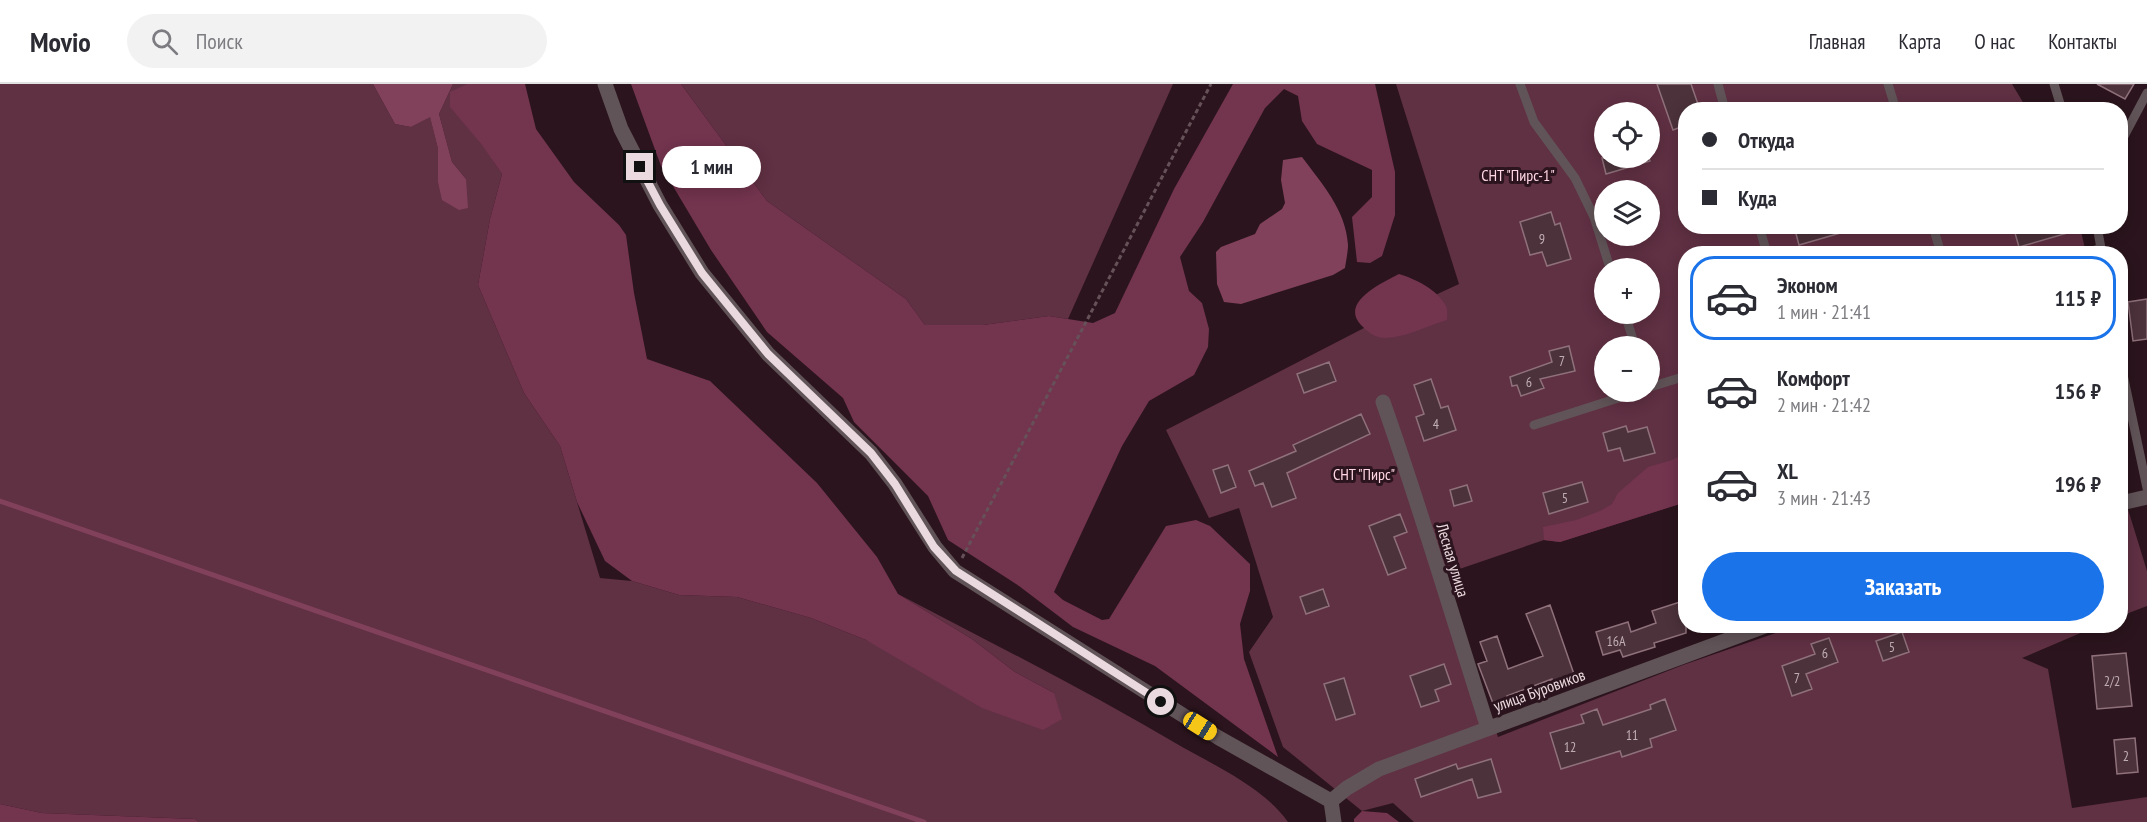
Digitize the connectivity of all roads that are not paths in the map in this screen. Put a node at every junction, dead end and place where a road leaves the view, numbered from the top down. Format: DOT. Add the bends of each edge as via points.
graph roads {
  1 [pos="605,84"];
  2 [pos="1520,84"];
  3 [pos="1718,84"];
  4 [pos="1888,84"];
  5 [pos="2054,84"];
  6 [pos="2147,93"];
  7 [pos="1723,102"];
  8 [pos="1894,102"];
  9 [pos="2060,102"];
  10 [pos="2128,129"];
  11 [pos="1607,258"];
  12 [pos="1678,378"];
  13 [pos="1660,384"];
  14 [pos="2128,398"];
  15 [pos="1383,402"];
  16 [pos="1606,402"];
  17 [pos="1534,425"];
  18 [pos="2147,488"];
  19 [pos="2147,497"];
  20 [pos="2128,501"];
  21 [pos="1746,633"];
  22 [pos="1488,728"];
  23 [pos="1331,801"];
  24 [pos="1334,822"];
  1 -- 23 [label="street" via="621,129 660,205 702,273 768,354 871,453 934,547 956,571 1219,738"];
  2 -- 11 [label="lane" via="1534,122 1580,188"];
  3 -- 7 [label="lane"];
  4 -- 8 [label="lane"];
  5 -- 9 [label="lane"];
  6 -- 10 [label="lane"];
  12 -- 13 [label="lane"];
  14 -- 18 [label="lane"];
  15 -- 22 [label="street, Лесная улица" via="1411,479"];
  16 -- 17 [label="lane"];
  19 -- 20 [label="street"];
  21 -- 22 [label="street, улица Буровиков"];
  22 -- 23 [label="street, улица Буровиков" via="1379,770"];
  23 -- 24 [label="street"];
}
